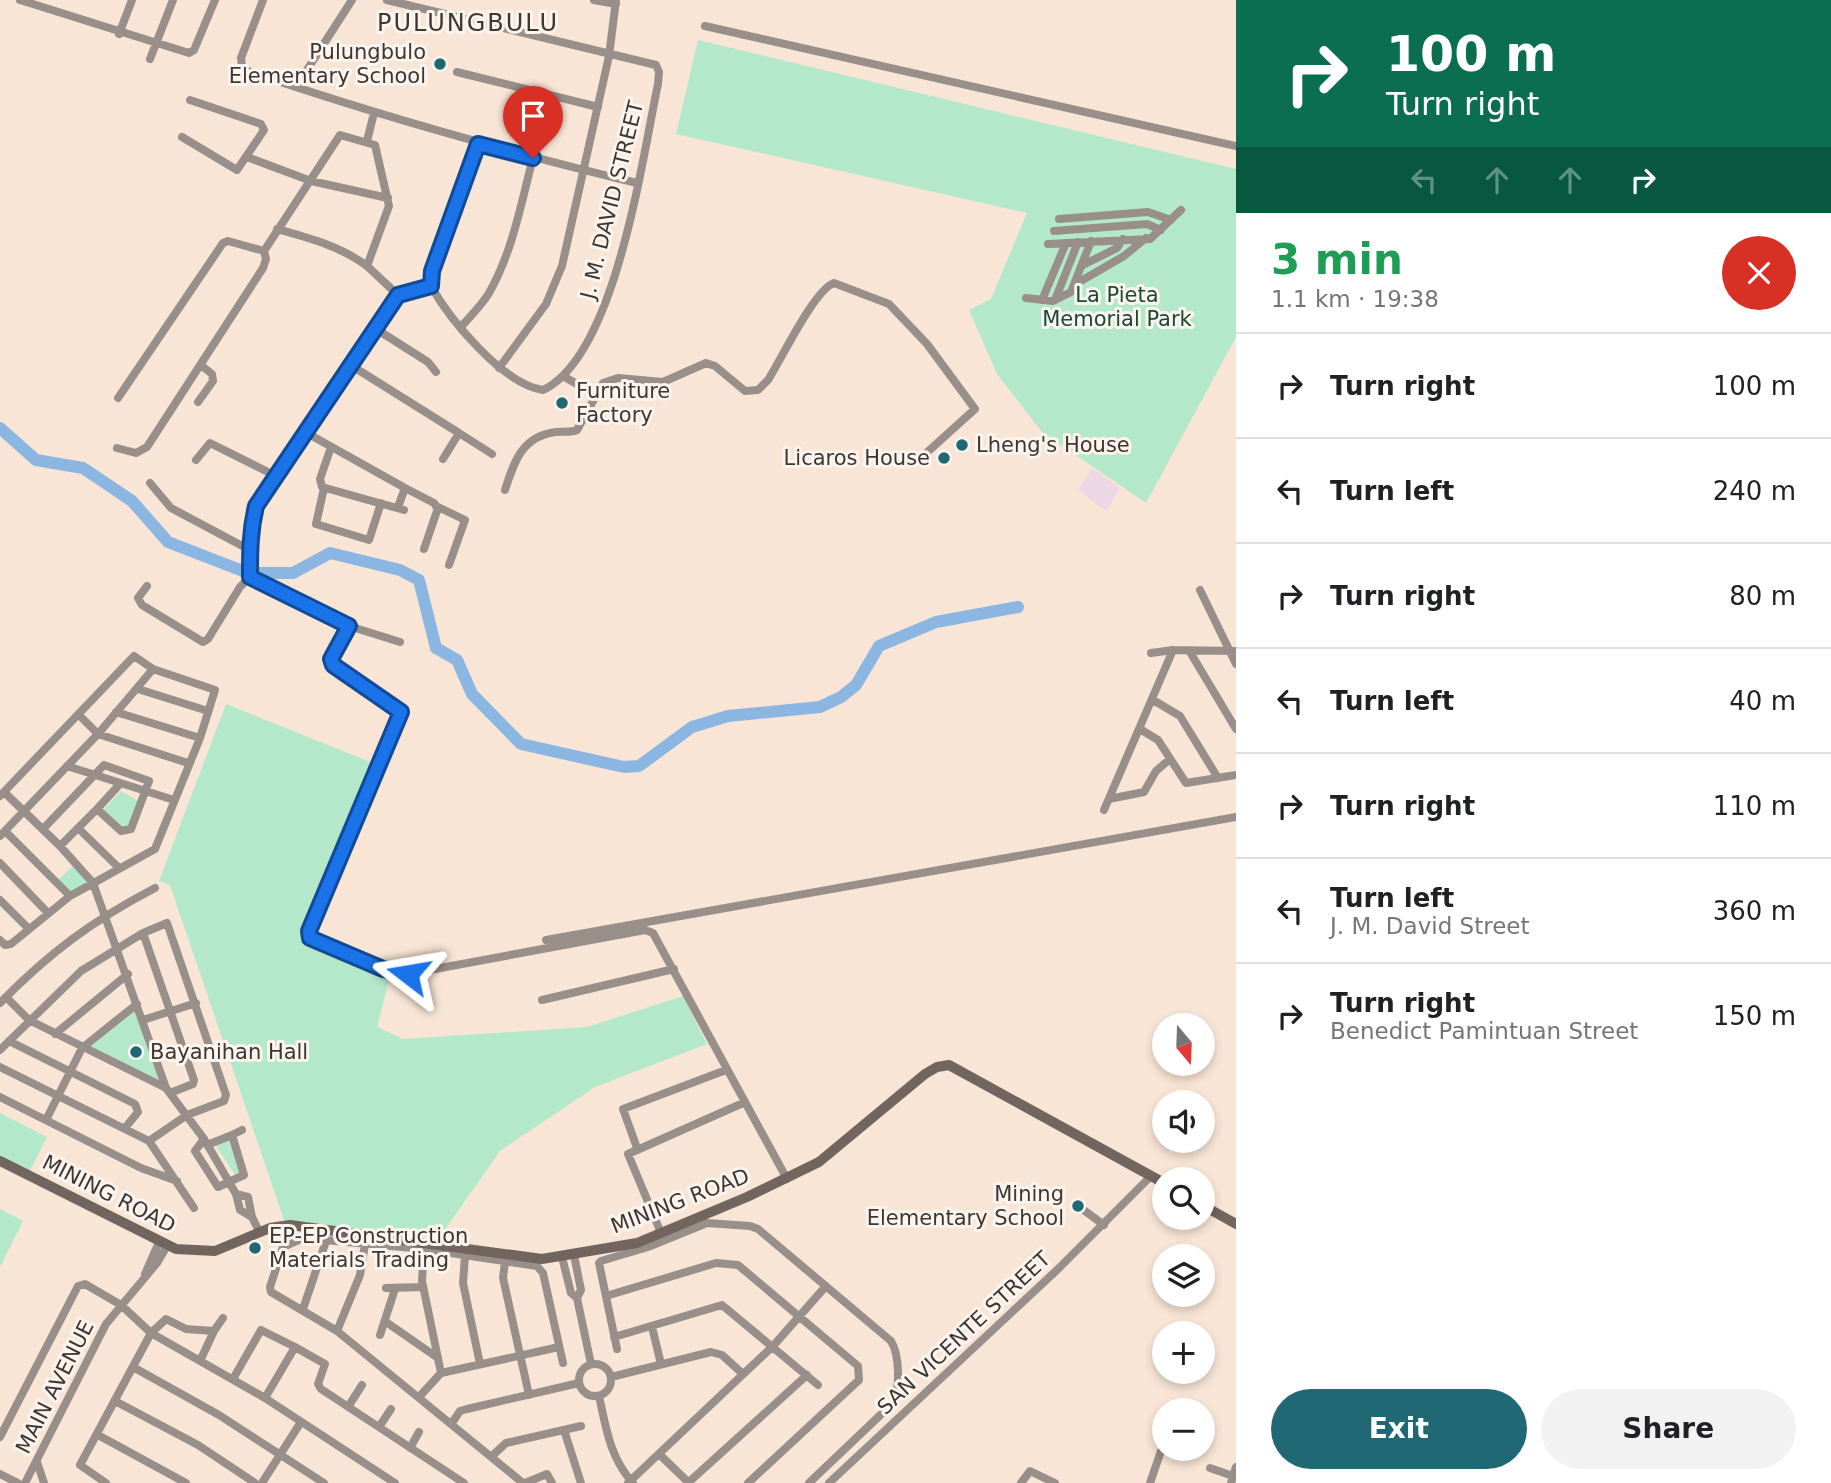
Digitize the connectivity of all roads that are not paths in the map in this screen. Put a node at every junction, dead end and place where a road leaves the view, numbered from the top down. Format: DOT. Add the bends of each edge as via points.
graph roads {
  1 [pos="132,0"];
  2 [pos="173,0"];
  3 [pos="215,0"];
  4 [pos="263,0"];
  5 [pos="352,0"];
  6 [pos="387,0"];
  7 [pos="594,0"];
  8 [pos="23,1"];
  9 [pos="616,2"];
  10 [pos="705,26"];
  11 [pos="119,34"];
  12 [pos="156,43"];
  13 [pos="609,55"];
  14 [pos="150,59"];
  15 [pos="457,72"];
  16 [pos="296,87"];
  17 [pos="191,100"];
  18 [pos="598,107"];
  19 [pos="374,113"];
  20 [pos="182,137"];
  21 [pos="367,141"];
  22 [pos="478,144"];
  23 [pos="1236,146"];
  24 [pos="247,157"];
  25 [pos="533,158"];
  26 [pos="584,170"];
  27 [pos="311,181"];
  28 [pos="637,183"];
  29 [pos="388,198"];
  30 [pos="1181,210"];
  31 [pos="1059,219"];
  32 [pos="1171,220"];
  33 [pos="277,229"];
  34 [pos="1161,230"];
  35 [pos="1054,231"];
  36 [pos="1146,238"];
  37 [pos="1124,239"];
  38 [pos="1103,240"];
  39 [pos="1091,241"];
  40 [pos="1079,242"];
  41 [pos="1066,243"];
  42 [pos="1048,244"];
  43 [pos="264,251"];
  44 [pos="1087,251"];
  45 [pos="367,266"];
  46 [pos="1081,266"];
  47 [pos="1074,285"];
  48 [pos="431,286"];
  49 [pos="398,295"];
  50 [pos="1026,298"];
  51 [pos="1042,300"];
  52 [pos="1055,300"];
  53 [pos="462,326"];
  54 [pos="376,329"];
  55 [pos="202,366"];
  56 [pos="352,366"];
  57 [pos="499,368"];
  58 [pos="436,372"];
  59 [pos="563,376"];
  60 [pos="594,394"];
  61 [pos="118,398"];
  62 [pos="198,402"];
  63 [pos="305,432"];
  64 [pos="459,433"];
  65 [pos="331,447"];
  66 [pos="117,448"];
  67 [pos="492,454"];
  68 [pos="923,456"];
  69 [pos="443,459"];
  70 [pos="196,460"];
  71 [pos="276,476"];
  72 [pos="150,483"];
  73 [pos="324,488"];
  74 [pos="405,488"];
  75 [pos="506,490"];
  76 [pos="381,503"];
  77 [pos="436,506"];
  78 [pos="248,549"];
  79 [pos="424,549"];
  80 [pos="449,565"];
  81 [pos="250,574"];
  82 [pos="147,586"];
  83 [pos="1200,590"];
  84 [pos="349,626"];
  85 [pos="400,642"];
  86 [pos="1173,650"];
  87 [pos="1233,651"];
  88 [pos="1189,652"];
  89 [pos="1150,653"];
  90 [pos="1236,664"];
  91 [pos="153,669"];
  92 [pos="138,689"];
  93 [pos="1153,699"];
  94 [pos="208,711"];
  95 [pos="116,712"];
  96 [pos="79,715"];
  97 [pos="1140,729"];
  98 [pos="1236,729"];
  99 [pos="98,734"];
  100 [pos="200,738"];
  101 [pos="1170,759"];
  102 [pos="188,763"];
  103 [pos="68,766"];
  104 [pos="1236,775"];
  105 [pos="95,776"];
  106 [pos="1218,778"];
  107 [pos="119,785"];
  108 [pos="145,792"];
  109 [pos="2,794"];
  110 [pos="1109,799"];
  111 [pos="174,800"];
  112 [pos="97,809"];
  113 [pos="1104,810"];
  114 [pos="24,812"];
  115 [pos="1236,817"];
  116 [pos="43,828"];
  117 [pos="78,828"];
  118 [pos="3,833"];
  119 [pos="60,846"];
  120 [pos="0,863"];
  121 [pos="119,869"];
  122 [pos="93,883"];
  123 [pos="155,888"];
  124 [pos="70,896"];
  125 [pos="0,900"];
  126 [pos="48,913"];
  127 [pos="106,914"];
  128 [pos="654,922"];
  129 [pos="29,929"];
  130 [pos="143,933"];
  131 [pos="653,933"];
  132 [pos="0,940"];
  133 [pos="546,940"];
  134 [pos="118,947"];
  135 [pos="674,969"];
  136 [pos="128,974"];
  137 [pos="3,1000"];
  138 [pos="542,1000"];
  139 [pos="137,1003"];
  140 [pos="196,1003"];
  141 [pos="171,1011"];
  142 [pos="29,1020"];
  143 [pos="143,1020"];
  144 [pos="55,1034"];
  145 [pos="9,1041"];
  146 [pos="82,1048"];
  147 [pos="0,1050"];
  148 [pos="0,1067"];
  149 [pos="726,1070"];
  150 [pos="69,1073"];
  151 [pos="168,1091"];
  152 [pos="58,1096"];
  153 [pos="0,1097"];
  154 [pos="743,1102"];
  155 [pos="187,1115"];
  156 [pos="46,1120"];
  157 [pos="125,1128"];
  158 [pos="242,1130"];
  159 [pos="232,1135"];
  160 [pos="149,1141"];
  161 [pos="206,1142"];
  162 [pos="637,1148"];
  163 [pos="0,1161"];
  164 [pos="1151,1176"];
  165 [pos="787,1180"];
  166 [pos="177,1181"];
  167 [pos="230,1183"];
  168 [pos="194,1208"];
  169 [pos="1085,1211"];
  170 [pos="1215,1212"];
  171 [pos="1236,1224"];
  172 [pos="1104,1225"];
  173 [pos="260,1233"];
  174 [pos="661,1233"];
  175 [pos="326,1241"];
  176 [pos="163,1244"];
  177 [pos="365,1244"];
  178 [pos="424,1250"];
  179 [pos="465,1256"];
  180 [pos="568,1256"];
  181 [pos="505,1262"];
  182 [pos="577,1272"];
  183 [pos="566,1275"];
  184 [pos="826,1286"];
  185 [pos="423,1287"];
  186 [pos="606,1296"];
  187 [pos="577,1298"];
  188 [pos="121,1305"];
  189 [pos="303,1309"];
  190 [pos="800,1317"];
  191 [pos="223,1318"];
  192 [pos="386,1322"];
  193 [pos="652,1327"];
  194 [pos="214,1331"];
  195 [pos="337,1331"];
  196 [pos="151,1333"];
  197 [pos="380,1335"];
  198 [pos="614,1337"];
  199 [pos="773,1346"];
  200 [pos="295,1347"];
  201 [pos="559,1347"];
  202 [pos="617,1349"];
  203 [pos="521,1355"];
  204 [pos="438,1358"];
  205 [pos="201,1361"];
  206 [pos="563,1363"];
  207 [pos="480,1364"];
  208 [pos="591,1364"];
  209 [pos="661,1364"];
  210 [pos="133,1367"];
  211 [pos="441,1373"];
  212 [pos="743,1374"];
  213 [pos="807,1375"];
  214 [pos="611,1377"];
  215 [pos="233,1379"];
  216 [pos="579,1383"];
  217 [pos="362,1385"];
  218 [pos="818,1385"];
  219 [pos="529,1395"];
  220 [pos="599,1396"];
  221 [pos="419,1397"];
  222 [pos="265,1398"];
  223 [pos="115,1401"];
  224 [pos="348,1407"];
  225 [pos="391,1409"];
  226 [pos="301,1422"];
  227 [pos="452,1423"];
  228 [pos="581,1426"];
  229 [pos="379,1427"];
  230 [pos="564,1430"];
  231 [pos="419,1432"];
  232 [pos="97,1435"];
  233 [pos="0,1437"];
  234 [pos="410,1448"];
  235 [pos="659,1454"];
  236 [pos="279,1455"];
  237 [pos="492,1455"];
  238 [pos="1158,1461"];
  239 [pos="37,1462"];
  240 [pos="1210,1468"];
  241 [pos="0,1474"];
  242 [pos="1233,1475"];
  243 [pos="630,1482"];
  244 [pos="18,1483"];
  245 [pos="25,1483"];
  246 [pos="44,1483"];
  247 [pos="106,1483"];
  248 [pos="186,1483"];
  249 [pos="256,1483"];
  250 [pos="262,1483"];
  251 [pos="324,1483"];
  252 [pos="395,1483"];
  253 [pos="464,1483"];
  254 [pos="524,1483"];
  255 [pos="552,1483"];
  256 [pos="582,1483"];
  257 [pos="689,1483"];
  258 [pos="747,1483"];
  259 [pos="809,1483"];
  260 [pos="829,1483"];
  261 [pos="1021,1483"];
  262 [pos="1053,1483"];
  263 [pos="1150,1483"];
  1 -- 11 [label="street"];
  2 -- 12 [label="street"];
  3 -- 12 [label="street" via="193,52"];
  4 -- 16 [label="street" via="242,66"];
  5 -- 16 [label="street"];
  6 -- 13 [label="street"];
  7 -- 9 [label="street"];
  8 -- 11 [label="street"];
  9 -- 13 [label="street"];
  10 -- 23 [label="street"];
  11 -- 12 [label="street"];
  12 -- 14 [label="street"];
  13 -- 18 [label="street"];
  13 -- 28 [label="street, J. M. DAVID STREET" via="658,68"];
  15 -- 18 [label="street"];
  16 -- 19 [label="street"];
  17 -- 24 [label="street" via="263,125"];
  18 -- 26 [label="street"];
  19 -- 21 [label="street"];
  19 -- 22 [label="street"];
  20 -- 24 [label="street" via="233,170 241,168"];
  21 -- 27 [label="street" via="342,134"];
  21 -- 29 [label="street" via="378,149"];
  22 -- 25 [label="street"];
  22 -- 48 [label="street" via="432,271"];
  24 -- 27 [label="street"];
  25 -- 26 [label="street"];
  25 -- 53 [label="street" via="509,248 488,295"];
  26 -- 28 [label="street"];
  26 -- 57 [label="street" via="555,285 529,330"];
  27 -- 29 [label="street"];
  27 -- 33 [label="street"];
  28 -- 59 [label="street, J. M. DAVID STREET" via="607,302"];
  29 -- 45 [label="street" via="388,214"];
  30 -- 32 [label="street"];
  31 -- 32 [label="street" via="1148,212"];
  32 -- 34 [label="street"];
  33 -- 43 [label="street"];
  33 -- 45 [label="street" via="324,242"];
  34 -- 35 [label="street" via="1147,224"];
  34 -- 36 [label="street" via="1150,240"];
  36 -- 37 [label="street"];
  36 -- 47 [label="street"];
  37 -- 38 [label="street"];
  37 -- 46 [label="street" via="1117,248"];
  38 -- 39 [label="street"];
  38 -- 44 [label="street"];
  39 -- 40 [label="street"];
  39 -- 44 [label="street"];
  40 -- 41 [label="street"];
  40 -- 52 [label="street"];
  41 -- 42 [label="street"];
  41 -- 51 [label="street"];
  43 -- 55 [label="street" via="266,264"];
  43 -- 61 [label="street" via="223,243"];
  44 -- 46 [label="street"];
  45 -- 49 [label="street"];
  46 -- 47 [label="street"];
  47 -- 52 [label="street" via="1071,292"];
  48 -- 49 [label="street"];
  48 -- 53 [label="street"];
  49 -- 54 [label="street"];
  50 -- 51 [label="street"];
  51 -- 52 [label="street"];
  53 -- 57 [label="street"];
  54 -- 56 [label="street"];
  54 -- 58 [label="street"];
  55 -- 62 [label="street" via="213,381"];
  55 -- 66 [label="street" via="147,447 136,453"];
  56 -- 63 [label="street"];
  56 -- 64 [label="street"];
  57 -- 59 [label="street" via="543,390"];
  59 -- 60 [label="street"];
  60 -- 68 [label="street" via="610,380 663,382 706,363 753,393 768,380 824,290 834,284 889,304 927,344 975,409"];
  60 -- 75 [label="street" via="578,430 554,432 525,445"];
  63 -- 65 [label="street"];
  63 -- 71 [label="street"];
  64 -- 67 [label="street"];
  64 -- 69 [label="street"];
  65 -- 73 [label="street" via="319,484"];
  65 -- 74 [label="street"];
  70 -- 71 [label="street" via="210,443"];
  71 -- 78 [label="street" via="256,506"];
  72 -- 78 [label="street" via="171,508"];
  73 -- 76 [label="street"];
  73 -- 76 [label="street" via="316,524 369,540"];
  74 -- 76 [label="street" via="401,508"];
  74 -- 77 [label="street"];
  77 -- 79 [label="street"];
  77 -- 80 [label="street" via="465,520"];
  78 -- 81 [label="street"];
  81 -- 82 [label="street" via="203,642 142,605 138,598"];
  81 -- 84 [label="street"];
  83 -- 87 [label="street"];
  84 -- 85 [label="street"];
  84 -- 131 [label="street" via="331,659 333,665 401,712 309,931 310,938 401,974 645,930"];
  86 -- 88 [label="street"];
  86 -- 89 [label="street"];
  86 -- 93 [label="street"];
  87 -- 88 [label="street"];
  87 -- 90 [label="street"];
  88 -- 98 [label="street"];
  91 -- 92 [label="street"];
  91 -- 94 [label="street" via="214,687"];
  91 -- 96 [label="street" via="134,656"];
  92 -- 94 [label="street"];
  92 -- 95 [label="street"];
  93 -- 97 [label="street"];
  93 -- 106 [label="street" via="1180,716"];
  94 -- 100 [label="street"];
  95 -- 99 [label="street"];
  95 -- 100 [label="street"];
  96 -- 99 [label="street"];
  96 -- 109 [label="street"];
  97 -- 101 [label="street" via="1158,740"];
  97 -- 110 [label="street"];
  99 -- 102 [label="street"];
  99 -- 103 [label="street"];
  100 -- 102 [label="street"];
  101 -- 106 [label="street" via="1186,783"];
  101 -- 110 [label="street" via="1156,771 1144,792"];
  102 -- 111 [label="street"];
  103 -- 105 [label="street"];
  103 -- 114 [label="street"];
  104 -- 106 [label="street"];
  105 -- 107 [label="street"];
  105 -- 108 [label="street" via="106,765 147,780"];
  105 -- 116 [label="street"];
  107 -- 108 [label="street"];
  107 -- 112 [label="street"];
  108 -- 111 [label="street"];
  108 -- 112 [label="street" via="131,829 126,831"];
  109 -- 114 [label="street"];
  110 -- 113 [label="street"];
  111 -- 121 [label="street" via="155,849"];
  112 -- 117 [label="street"];
  114 -- 116 [label="street"];
  114 -- 118 [label="street"];
  115 -- 128 [label="street"];
  116 -- 119 [label="street"];
  117 -- 119 [label="street"];
  117 -- 121 [label="street"];
  118 -- 124 [label="street"];
  119 -- 122 [label="street"];
  120 -- 126 [label="street"];
  121 -- 122 [label="street"];
  122 -- 124 [label="street"];
  122 -- 127 [label="street"];
  123 -- 127 [label="street"];
  124 -- 126 [label="street"];
  125 -- 129 [label="street"];
  126 -- 129 [label="street"];
  127 -- 134 [label="street"];
  127 -- 137 [label="street" via="59,947"];
  128 -- 131 [label="street"];
  128 -- 133 [label="street"];
  129 -- 132 [label="street" via="11,944"];
  130 -- 134 [label="street"];
  130 -- 140 [label="street" via="165,922 168,925"];
  130 -- 141 [label="street"];
  131 -- 135 [label="street"];
  134 -- 136 [label="street"];
  134 -- 142 [label="street" via="81,971"];
  135 -- 138 [label="street"];
  135 -- 149 [label="street"];
  136 -- 139 [label="street"];
  136 -- 144 [label="street"];
  137 -- 142 [label="street"];
  139 -- 143 [label="street"];
  139 -- 146 [label="street"];
  140 -- 141 [label="street"];
  140 -- 155 [label="street" via="226,1099"];
  141 -- 143 [label="street"];
  141 -- 151 [label="street" via="194,1082"];
  142 -- 144 [label="street"];
  142 -- 145 [label="street"];
  143 -- 151 [label="street"];
  144 -- 146 [label="street"];
  145 -- 147 [label="street"];
  145 -- 150 [label="street"];
  146 -- 150 [label="street"];
  146 -- 151 [label="street"];
  148 -- 152 [label="street"];
  149 -- 154 [label="street"];
  149 -- 162 [label="street" via="623,1109"];
  150 -- 152 [label="street"];
  150 -- 157 [label="street" via="135,1104 138,1112"];
  151 -- 155 [label="street"];
  152 -- 156 [label="street"];
  152 -- 157 [label="street"];
  153 -- 156 [label="street"];
  154 -- 162 [label="street"];
  154 -- 165 [label="street"];
  155 -- 160 [label="street"];
  155 -- 161 [label="street"];
  156 -- 166 [label="street"];
  157 -- 160 [label="street"];
  158 -- 159 [label="street"];
  159 -- 161 [label="street"];
  159 -- 167 [label="street" via="245,1173"];
  160 -- 166 [label="street"];
  161 -- 167 [label="street"];
  161 -- 167 [label="street" via="195,1151 218,1187"];
  162 -- 174 [label="street" via="630,1151 629,1158"];
  163 -- 176 [label="street, MINING ROAD"];
  164 -- 165 [label="street, MINING ROAD" via="959,1069 944,1065 925,1074 836,1150"];
  164 -- 172 [label="street, SAN VICENTE STREET"];
  165 -- 174 [label="street, MINING ROAD"];
  166 -- 168 [label="street"];
  167 -- 173 [label="street" via="240,1210 252,1217"];
  169 -- 172 [label="street"];
  170 -- 171 [label="street"];
  172 -- 260 [label="street, SAN VICENTE STREET"];
  173 -- 176 [label="street, MINING ROAD" via="215,1251 189,1252"];
  173 -- 180 [label="street, MINING ROAD" via="300,1226 530,1258"];
  174 -- 180 [label="street, MINING ROAD" via="637,1243"];
  175 -- 177 [label="street"];
  175 -- 189 [label="street"];
  175 -- 189 [label="street" via="303,1238 283,1247 270,1290"];
  176 -- 188 [label="street, MAIN AVENUE"];
  177 -- 178 [label="street"];
  177 -- 195 [label="street" via="360,1275"];
  178 -- 179 [label="street"];
  178 -- 185 [label="street"];
  179 -- 181 [label="street"];
  179 -- 207 [label="street" via="463,1283"];
  180 -- 182 [label="street"];
  180 -- 183 [label="street"];
  181 -- 201 [label="street" via="541,1269"];
  181 -- 203 [label="street" via="503,1278"];
  182 -- 183 [label="street"];
  182 -- 187 [label="street" via="581,1290"];
  183 -- 187 [label="street"];
  184 -- 186 [label="street" via="758,1229 716,1222 601,1261"];
  184 -- 190 [label="street"];
  184 -- 259 [label="street" via="891,1341 896,1351 897,1393 887,1410"];
  185 -- 192 [label="street" via="391,1288"];
  185 -- 204 [label="street"];
  186 -- 190 [label="street" via="728,1263 745,1269"];
  186 -- 198 [label="street"];
  187 -- 208 [label="street"];
  188 -- 196 [label="street"];
  188 -- 233 [label="street" via="85,1284 78,1286"];
  188 -- 239 [label="street, MAIN AVENUE" via="106,1324"];
  189 -- 195 [label="street"];
  190 -- 199 [label="street"];
  190 -- 258 [label="street" via="858,1366 861,1376"];
  191 -- 194 [label="street"];
  192 -- 197 [label="street"];
  192 -- 204 [label="street"];
  193 -- 198 [label="street"];
  193 -- 199 [label="street" via="722,1305"];
  193 -- 209 [label="street"];
  194 -- 196 [label="street" via="186,1329 166,1319"];
  194 -- 205 [label="street"];
  195 -- 221 [label="street"];
  196 -- 205 [label="street"];
  196 -- 210 [label="street"];
  198 -- 202 [label="street"];
  199 -- 212 [label="street"];
  199 -- 213 [label="street"];
  200 -- 215 [label="street" via="261,1330"];
  200 -- 222 [label="street"];
  200 -- 224 [label="street" via="325,1364 319,1387"];
  201 -- 203 [label="street"];
  201 -- 206 [label="street"];
  203 -- 207 [label="street"];
  203 -- 219 [label="street"];
  204 -- 211 [label="street"];
  205 -- 215 [label="street"];
  207 -- 211 [label="street"];
  208 -- 214 [label="street" via="602,1365"];
  208 -- 216 [label="street" via="580,1373"];
  209 -- 212 [label="street" via="711,1352 722,1354"];
  209 -- 214 [label="street"];
  210 -- 223 [label="street"];
  210 -- 236 [label="street"];
  211 -- 221 [label="street"];
  212 -- 235 [label="street"];
  213 -- 218 [label="street"];
  213 -- 257 [label="street"];
  214 -- 220 [label="street" via="608,1391"];
  215 -- 222 [label="street"];
  216 -- 219 [label="street"];
  216 -- 220 [label="street" via="584,1392"];
  217 -- 224 [label="street"];
  219 -- 227 [label="street" via="460,1411"];
  220 -- 243 [label="street" via="610,1444"];
  221 -- 227 [label="street"];
  222 -- 226 [label="street"];
  223 -- 232 [label="street"];
  223 -- 249 [label="street" via="198,1445"];
  224 -- 229 [label="street"];
  225 -- 229 [label="street"];
  226 -- 236 [label="street"];
  226 -- 252 [label="street"];
  227 -- 237 [label="street"];
  228 -- 230 [label="street"];
  229 -- 234 [label="street"];
  230 -- 237 [label="street" via="506,1443"];
  230 -- 256 [label="street"];
  231 -- 234 [label="street"];
  232 -- 247 [label="street" via="80,1468"];
  232 -- 248 [label="street"];
  234 -- 253 [label="street"];
  235 -- 243 [label="street"];
  235 -- 257 [label="street"];
  236 -- 250 [label="street"];
  236 -- 251 [label="street"];
  237 -- 254 [label="street"];
  238 -- 263 [label="street"];
  239 -- 245 [label="street, MAIN AVENUE"];
  239 -- 246 [label="street"];
  240 -- 242 [label="street"];
  241 -- 244 [label="street, MAIN AVENUE"];
  254 -- 255 [label="street" via="547,1474"];
  261 -- 262 [label="street" via="1030,1471"];
}
